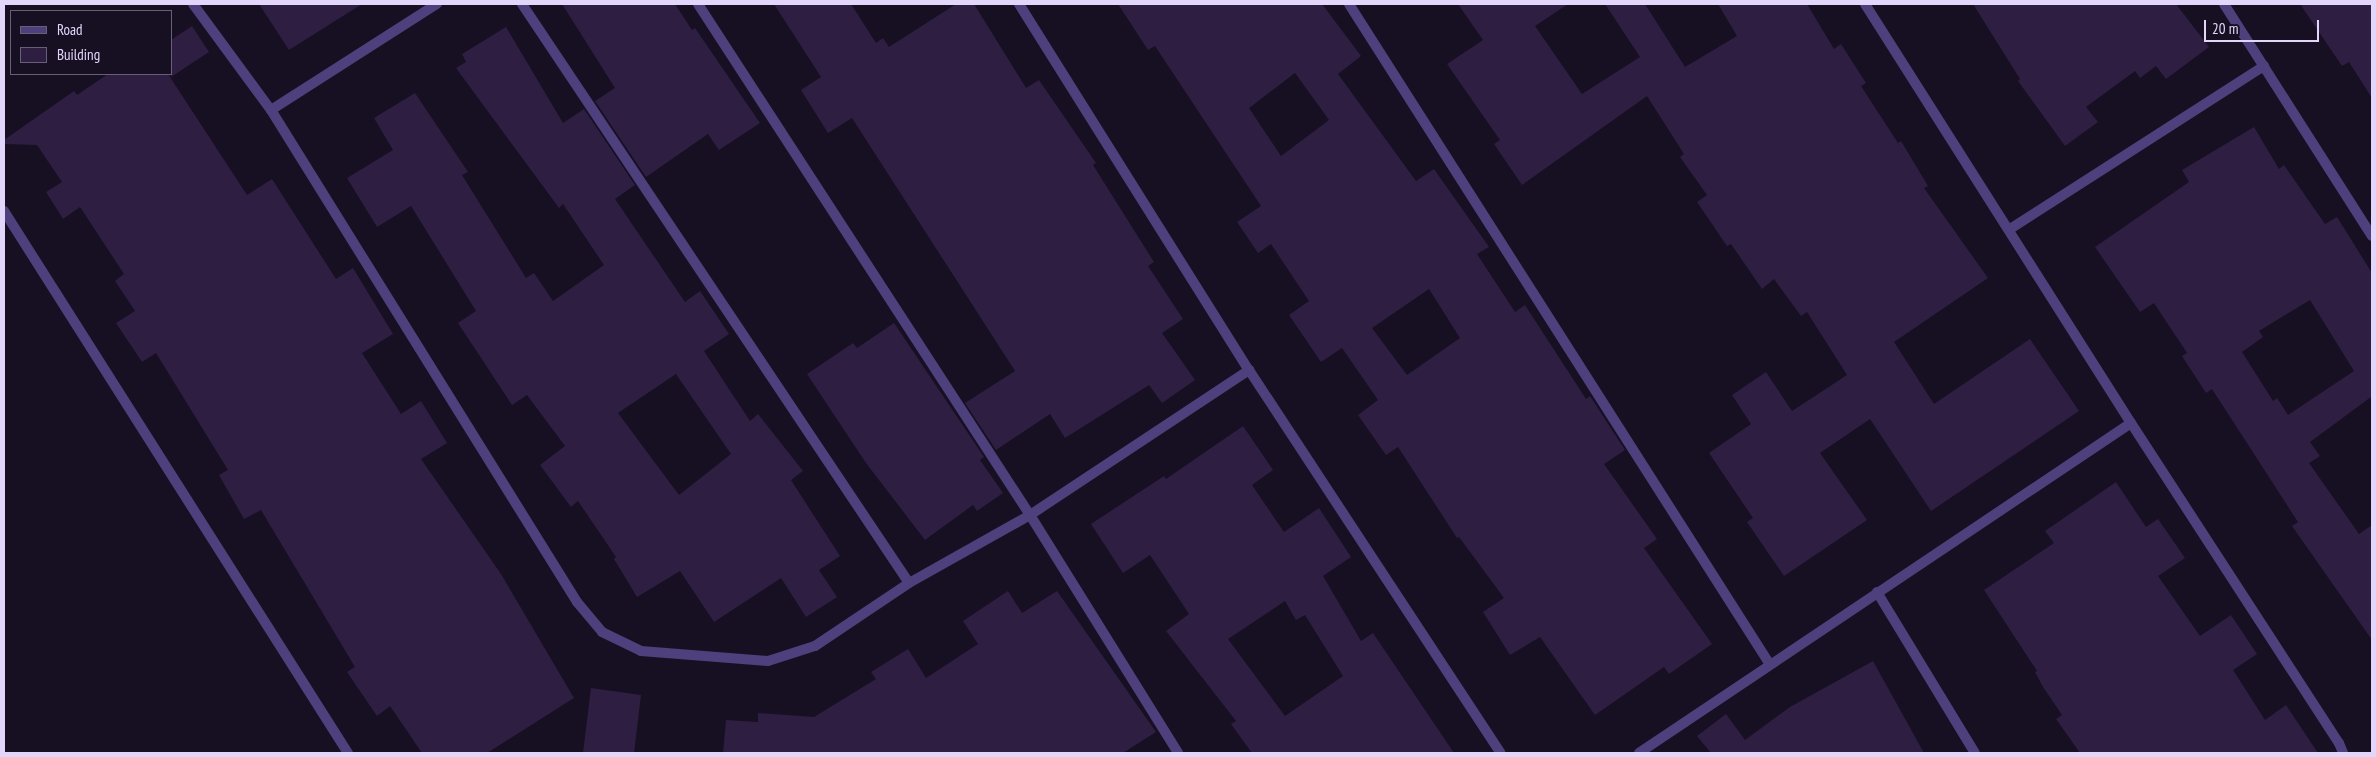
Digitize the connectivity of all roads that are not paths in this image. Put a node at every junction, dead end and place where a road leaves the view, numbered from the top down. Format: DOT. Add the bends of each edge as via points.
graph roads {
  1 [pos="193,4"];
  2 [pos="437,4"];
  3 [pos="522,4"];
  4 [pos="698,4"];
  5 [pos="1019,4"];
  6 [pos="1349,4"];
  7 [pos="1866,4"];
  8 [pos="2224,4"];
  9 [pos="2264,66"];
  10 [pos="271,110"];
  11 [pos="4,211"];
  12 [pos="2010,229"];
  13 [pos="2372,236"];
  14 [pos="1249,370"];
  15 [pos="2131,423"];
  16 [pos="1030,515"];
  17 [pos="909,583"];
  18 [pos="1877,592"];
  19 [pos="1769,663"];
  20 [pos="348,753"];
  21 [pos="1178,753"];
  22 [pos="1501,753"];
  23 [pos="1639,753"];
  24 [pos="1975,753"];
  25 [pos="2343,753"];
  1 -- 10 [label="street"];
  2 -- 10 [label="street"];
  3 -- 17 [label="street"];
  4 -- 16 [label="street"];
  5 -- 14 [label="street"];
  6 -- 19 [label="street"];
  7 -- 12 [label="street"];
  8 -- 9 [label="street"];
  9 -- 12 [label="street"];
  9 -- 13 [label="street"];
  10 -- 17 [label="street" via="577,602 602,632 641,651 768,662 815,646"];
  11 -- 20 [label="street"];
  12 -- 15 [label="street"];
  14 -- 16 [label="street"];
  14 -- 22 [label="street"];
  15 -- 18 [label="street"];
  15 -- 25 [label="street"];
  16 -- 17 [label="street"];
  16 -- 21 [label="street"];
  18 -- 19 [label="street"];
  18 -- 24 [label="street"];
  19 -- 23 [label="street"];
}
